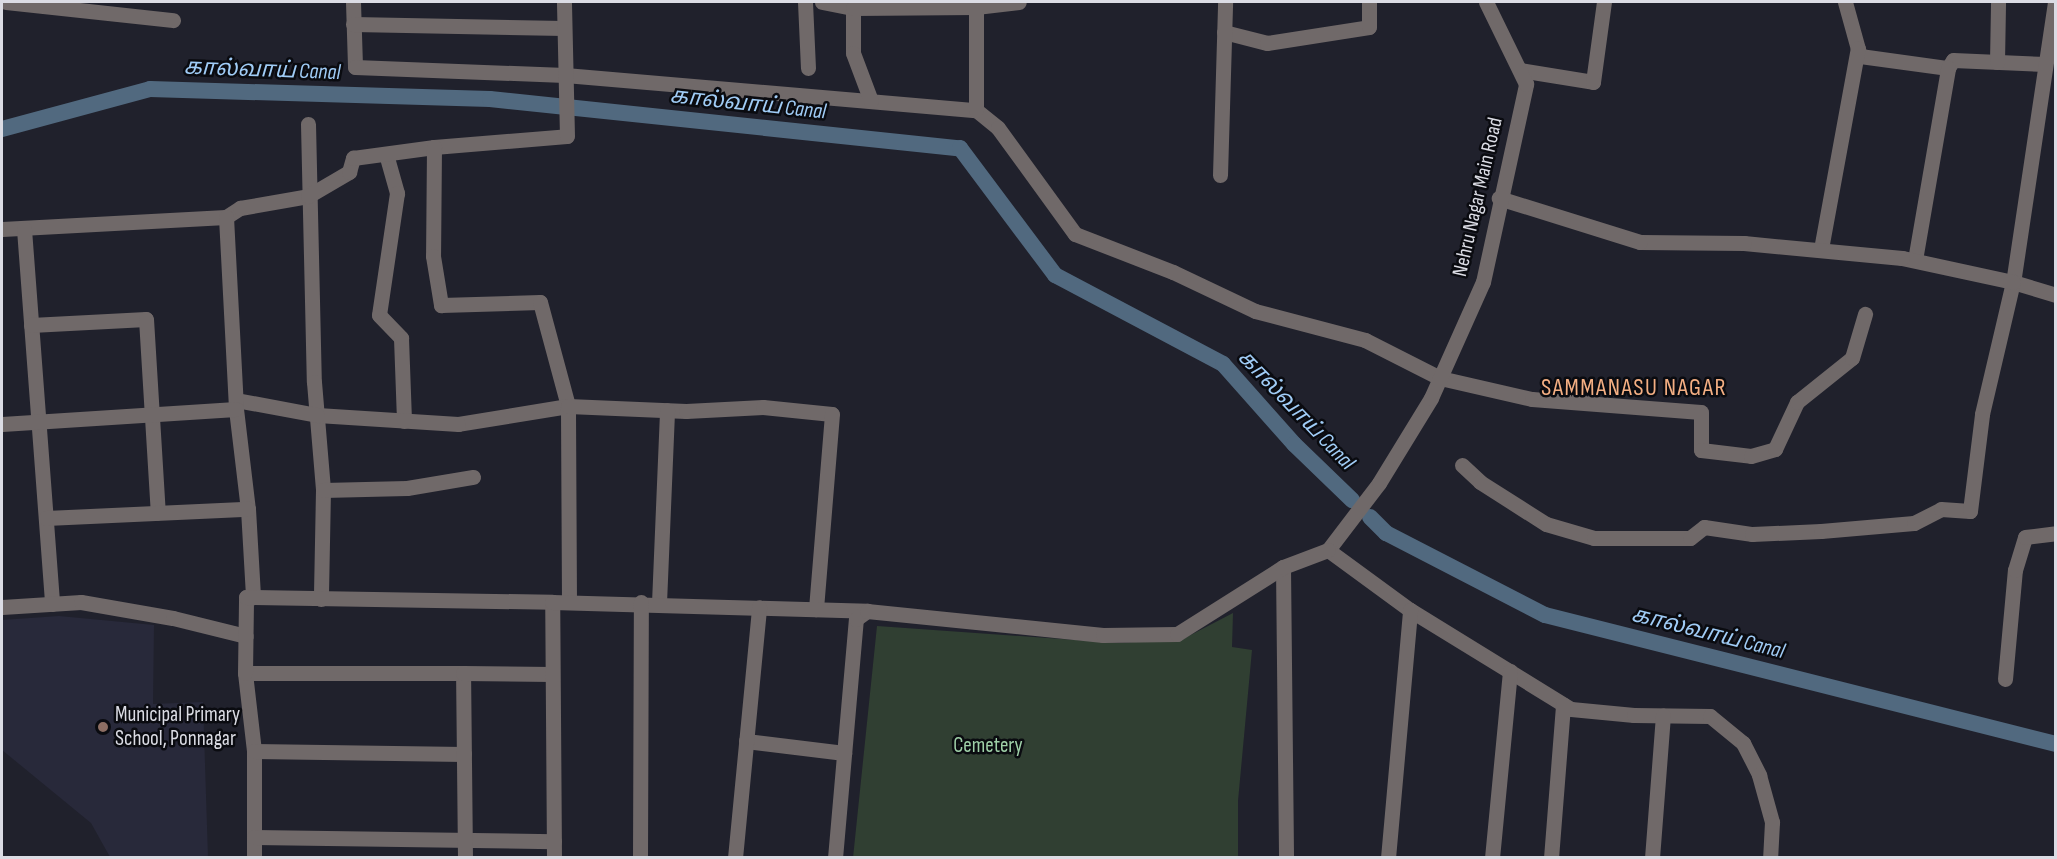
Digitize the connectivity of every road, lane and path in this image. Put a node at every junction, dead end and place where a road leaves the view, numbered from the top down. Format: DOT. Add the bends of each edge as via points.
graph roads {
  1 [pos="6,2"];
  2 [pos="353,2"];
  3 [pos="564,2"];
  4 [pos="805,2"];
  5 [pos="822,2"];
  6 [pos="1019,2"];
  7 [pos="1225,2"];
  8 [pos="1369,2"];
  9 [pos="1486,2"];
  10 [pos="1604,2"];
  11 [pos="1845,2"];
  12 [pos="1998,2"];
  13 [pos="976,4"];
  14 [pos="2055,6"];
  15 [pos="853,8"];
  16 [pos="173,20"];
  17 [pos="353,24"];
  18 [pos="564,28"];
  19 [pos="1224,32"];
  20 [pos="1858,48"];
  21 [pos="1997,62"];
  22 [pos="2046,64"];
  23 [pos="808,68"];
  24 [pos="1948,68"];
  25 [pos="1520,70"];
  26 [pos="565,79"];
  27 [pos="871,101"];
  28 [pos="976,110"];
  29 [pos="308,124"];
  30 [pos="434,147"];
  31 [pos="386,153"];
  32 [pos="1220,176"];
  33 [pos="308,196"];
  34 [pos="1499,198"];
  35 [pos="226,217"];
  36 [pos="24,229"];
  37 [pos="2,230"];
  38 [pos="1821,249"];
  39 [pos="1915,260"];
  40 [pos="2013,282"];
  41 [pos="2055,295"];
  42 [pos="1865,314"];
  43 [pos="31,325"];
  44 [pos="1440,378"];
  45 [pos="236,405"];
  46 [pos="568,405"];
  47 [pos="667,410"];
  48 [pos="152,415"];
  49 [pos="317,415"];
  50 [pos="404,421"];
  51 [pos="38,422"];
  52 [pos="2,424"];
  53 [pos="1462,465"];
  54 [pos="472,477"];
  55 [pos="323,490"];
  56 [pos="248,509"];
  57 [pos="158,513"];
  58 [pos="46,518"];
  59 [pos="2055,533"];
  60 [pos="1328,550"];
  61 [pos="1283,567"];
  62 [pos="253,597"];
  63 [pos="321,599"];
  64 [pos="552,602"];
  65 [pos="569,602"];
  66 [pos="641,602"];
  67 [pos="659,603"];
  68 [pos="52,604"];
  69 [pos="759,607"];
  70 [pos="2,608"];
  71 [pos="816,609"];
  72 [pos="1410,610"];
  73 [pos="867,611"];
  74 [pos="246,636"];
  75 [pos="1510,671"];
  76 [pos="245,673"];
  77 [pos="463,673"];
  78 [pos="552,674"];
  79 [pos="2005,679"];
  80 [pos="1563,704"];
  81 [pos="1663,715"];
  82 [pos="746,741"];
  83 [pos="254,752"];
  84 [pos="844,753"];
  85 [pos="464,754"];
  86 [pos="254,837"];
  87 [pos="464,839"];
  88 [pos="554,841"];
  89 [pos="254,858"];
  90 [pos="465,858"];
  91 [pos="554,858"];
  92 [pos="640,858"];
  93 [pos="735,858"];
  94 [pos="835,858"];
  95 [pos="1286,858"];
  96 [pos="1388,858"];
  97 [pos="1492,858"];
  98 [pos="1551,858"];
  99 [pos="1652,858"];
  100 [pos="1770,858"];
  1 -- 16 [label="street"];
  2 -- 17 [label="street"];
  3 -- 18 [label="street"];
  4 -- 23 [label="street"];
  5 -- 15 [label="street"];
  6 -- 13 [label="street"];
  7 -- 19 [label="street"];
  8 -- 19 [label="street" via="1369,27 1267,44"];
  9 -- 25 [label="street, Nehru Nagar Main Road"];
  10 -- 25 [label="street" via="1593,82"];
  11 -- 20 [label="street"];
  12 -- 21 [label="street"];
  13 -- 15 [label="street"];
  13 -- 28 [label="street"];
  14 -- 22 [label="street"];
  15 -- 27 [label="street" via="853,53"];
  17 -- 18 [label="street"];
  17 -- 26 [label="street" via="355,67"];
  18 -- 26 [label="street"];
  19 -- 32 [label="street"];
  20 -- 24 [label="street" via="1860,56"];
  20 -- 38 [label="street"];
  21 -- 22 [label="street"];
  21 -- 24 [label="street" via="1953,60"];
  22 -- 40 [label="street"];
  24 -- 39 [label="street"];
  25 -- 34 [label="street, Nehru Nagar Main Road" via="1526,84"];
  26 -- 27 [label="street"];
  26 -- 30 [label="street" via="567,136"];
  27 -- 28 [label="street"];
  28 -- 44 [label="street" via="998,128 1075,234 1173,272 1255,311 1365,340"];
  29 -- 33 [label="street"];
  30 -- 31 [label="street"];
  30 -- 46 [label="street" via="433,256 441,305 540,302"];
  31 -- 33 [label="street" via="353,158 349,172"];
  31 -- 50 [label="street" via="397,193 378,315 401,338"];
  33 -- 35 [label="street" via="240,208"];
  33 -- 49 [label="street"];
  34 -- 38 [label="street" via="1640,242"];
  34 -- 44 [label="street, Nehru Nagar Main Road" via="1483,282"];
  35 -- 36 [label="street"];
  35 -- 45 [label="street"];
  36 -- 37 [label="street"];
  36 -- 43 [label="street"];
  38 -- 39 [label="street"];
  39 -- 40 [label="street"];
  40 -- 41 [label="street"];
  40 -- 53 [label="street" via="1983,414 1970,511 1941,509 1914,523 1821,531 1752,534 1704,527 1690,538 1594,538 1546,524 1480,482"];
  42 -- 44 [label="street" via="1852,358 1797,402 1775,448 1751,456 1701,450 1701,412 1532,399"];
  43 -- 48 [label="street" via="146,319"];
  43 -- 51 [label="street"];
  44 -- 60 [label="street, Nehru Nagar Main Road" via="1378,483"];
  45 -- 48 [label="street"];
  45 -- 49 [label="street"];
  45 -- 56 [label="street"];
  46 -- 47 [label="street"];
  46 -- 50 [label="street" via="458,424"];
  46 -- 65 [label="street"];
  47 -- 67 [label="street"];
  47 -- 71 [label="street" via="763,407 832,414"];
  48 -- 51 [label="street"];
  48 -- 57 [label="street"];
  49 -- 50 [label="street"];
  49 -- 55 [label="street"];
  51 -- 52 [label="street"];
  51 -- 58 [label="street"];
  54 -- 55 [label="street" via="407,488"];
  55 -- 63 [label="street"];
  56 -- 57 [label="street"];
  56 -- 62 [label="street"];
  57 -- 58 [label="street"];
  58 -- 68 [label="street"];
  59 -- 79 [label="street" via="2025,537 2015,570"];
  60 -- 61 [label="street"];
  60 -- 72 [label="street"];
  61 -- 73 [label="street" via="1177,634 1103,635"];
  61 -- 95 [label="street"];
  62 -- 63 [label="street"];
  62 -- 74 [label="street" via="246,597"];
  63 -- 64 [label="street"];
  64 -- 65 [label="street"];
  64 -- 78 [label="street"];
  65 -- 66 [label="street"];
  66 -- 67 [label="street"];
  66 -- 92 [label="street"];
  67 -- 69 [label="street"];
  68 -- 70 [label="street"];
  68 -- 74 [label="street" via="81,602"];
  69 -- 71 [label="street"];
  69 -- 82 [label="street"];
  71 -- 73 [label="street"];
  72 -- 75 [label="street"];
  72 -- 96 [label="street"];
  73 -- 84 [label="street" via="856,618"];
  74 -- 76 [label="street"];
  75 -- 80 [label="street"];
  75 -- 97 [label="street"];
  76 -- 77 [label="street"];
  76 -- 83 [label="street"];
  77 -- 78 [label="street"];
  77 -- 85 [label="street"];
  78 -- 88 [label="street"];
  80 -- 81 [label="street" via="1571,709"];
  80 -- 98 [label="street"];
  81 -- 99 [label="street"];
  81 -- 100 [label="street" via="1710,716 1743,743 1759,775 1772,822"];
  82 -- 84 [label="street"];
  82 -- 93 [label="street"];
  83 -- 85 [label="street"];
  83 -- 86 [label="street"];
  84 -- 94 [label="street"];
  85 -- 87 [label="street"];
  86 -- 87 [label="street"];
  86 -- 89 [label="street"];
  87 -- 88 [label="street"];
  87 -- 90 [label="street"];
  88 -- 91 [label="street"];
}
